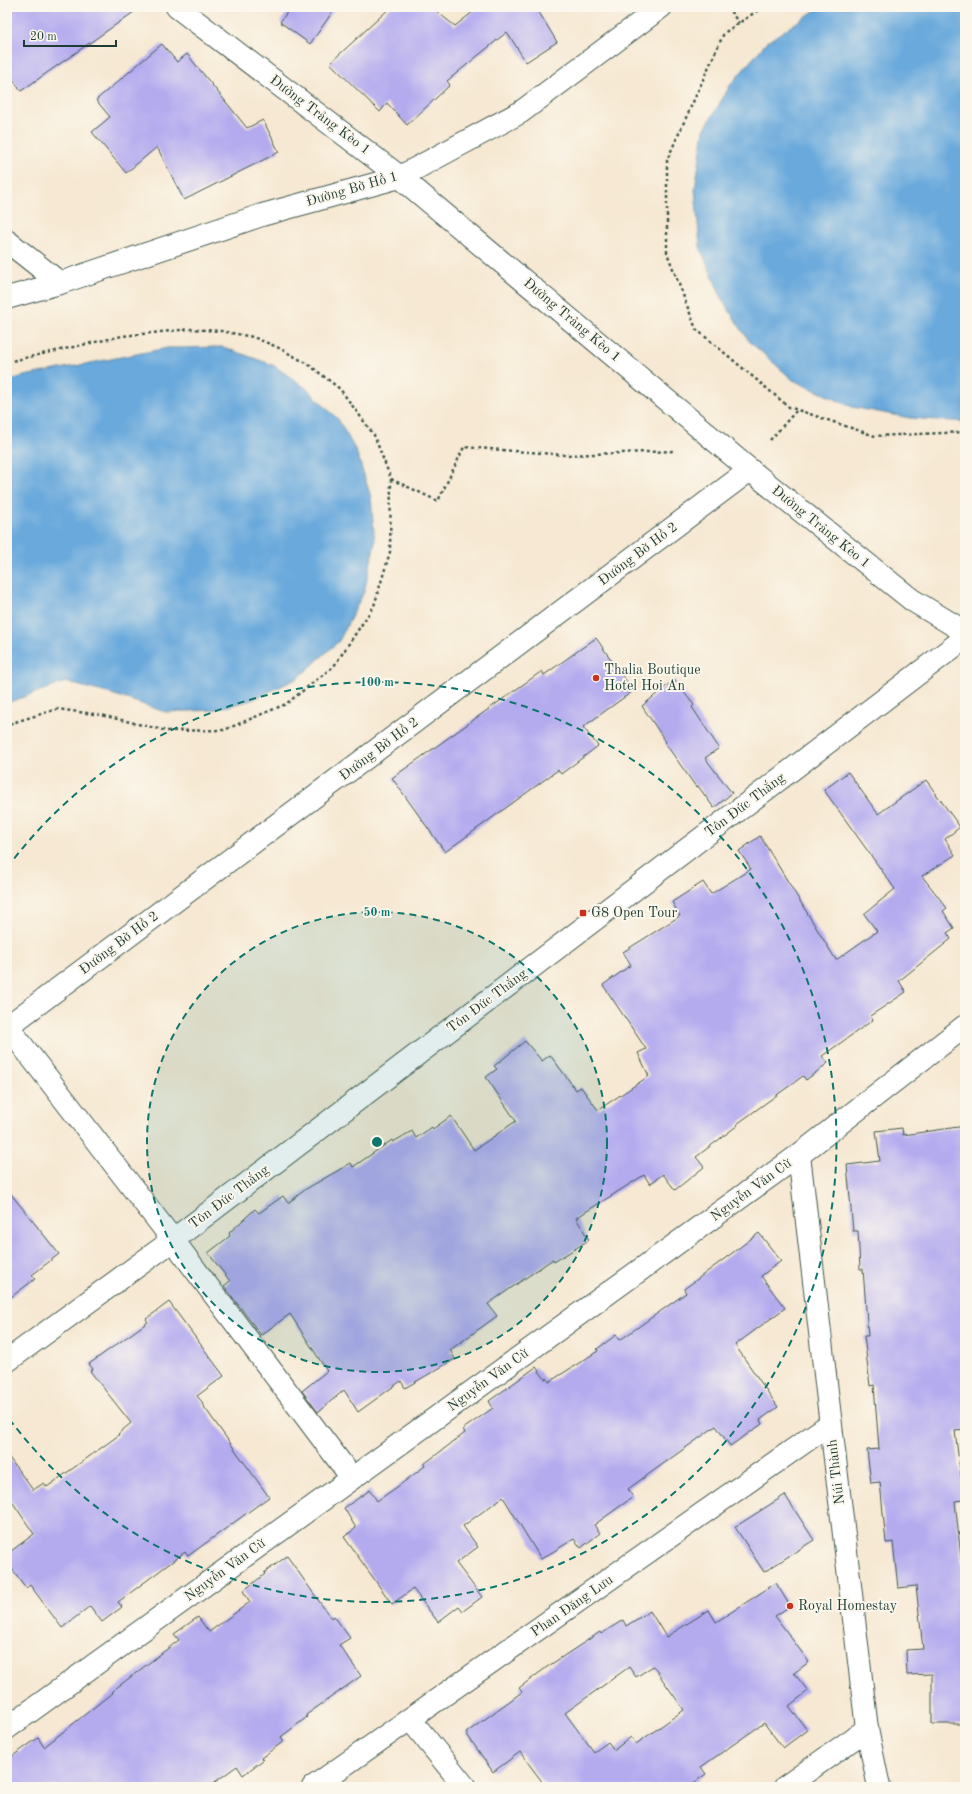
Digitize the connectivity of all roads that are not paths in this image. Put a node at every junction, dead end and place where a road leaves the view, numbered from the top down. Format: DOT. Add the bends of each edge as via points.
graph roads {
  1 [pos="177,7"];
  2 [pos="661,7"];
  3 [pos="400,177"];
  4 [pos="7,241"];
  5 [pos="60,283"];
  6 [pos="7,298"];
  7 [pos="750,470"];
  8 [pos="965,632"];
  9 [pos="965,638"];
  10 [pos="965,1026"];
  11 [pos="7,1027"];
  12 [pos="799,1155"];
  13 [pos="173,1240"];
  14 [pos="7,1361"];
  15 [pos="830,1424"];
  16 [pos="352,1478"];
  17 [pos="410,1719"];
  18 [pos="7,1728"];
  19 [pos="867,1729"];
  20 [pos="313,1787"];
  21 [pos="465,1787"];
  22 [pos="784,1787"];
  23 [pos="879,1787"];
  1 -- 3 [label="street, Đường Trảng Kèo 1"];
  2 -- 3 [label="street, Đường Bờ Hồ 1" via="522,112"];
  3 -- 5 [label="street, Đường Bờ Hồ 1" via="262,215"];
  3 -- 7 [label="street, Đường Trảng Kèo 1"];
  4 -- 5 [label="street"];
  5 -- 6 [label="street, Đường Bờ Hồ 1"];
  7 -- 8 [label="street, Đường Trảng Kèo 1" via="912,600"];
  7 -- 11 [label="street, Đường Bờ Hồ 2"];
  9 -- 13 [label="street, Tôn Đức Thắng"];
  10 -- 12 [label="street, Nguyễn Văn Cừ"];
  11 -- 13 [label="street"];
  12 -- 15 [label="street, Núi Thành"];
  12 -- 16 [label="street, Nguyễn Văn Cừ"];
  13 -- 14 [label="street, Tôn Đức Thắng"];
  13 -- 16 [label="street"];
  15 -- 17 [label="street, Phan Đăng Lưu"];
  15 -- 19 [label="street, Núi Thành"];
  16 -- 18 [label="street, Nguyễn Văn Cừ"];
  17 -- 20 [label="street, Phan Đăng Lưu"];
  17 -- 21 [label="street"];
  19 -- 22 [label="street"];
  19 -- 23 [label="street, Núi Thành"];
}
